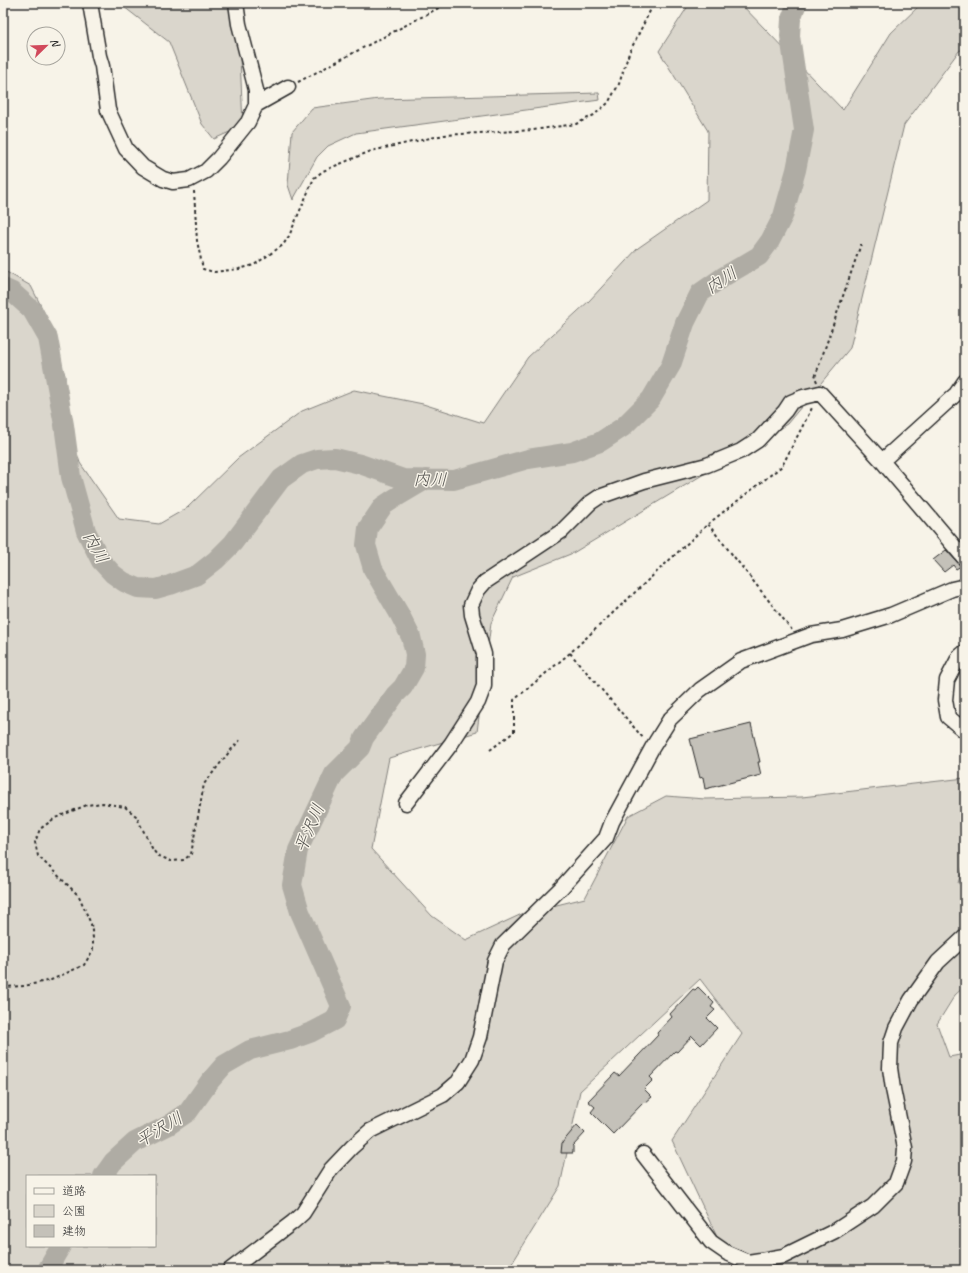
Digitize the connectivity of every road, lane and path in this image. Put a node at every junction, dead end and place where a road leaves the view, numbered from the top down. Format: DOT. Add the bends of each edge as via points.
graph roads {
  1 [pos="90,3"];
  2 [pos="236,3"];
  3 [pos="448,3"];
  4 [pos="654,3"];
  5 [pos="288,87"];
  6 [pos="256,105"];
  7 [pos="194,177"];
  8 [pos="861,244"];
  9 [pos="965,381"];
  10 [pos="820,393"];
  11 [pos="882,461"];
  12 [pos="708,524"];
  13 [pos="965,559"];
  14 [pos="965,586"];
  15 [pos="799,639"];
  16 [pos="965,652"];
  17 [pos="570,653"];
  18 [pos="965,731"];
  19 [pos="240,740"];
  20 [pos="652,748"];
  21 [pos="490,750"];
  22 [pos="406,803"];
  23 [pos="965,937"];
  24 [pos="3,987"];
  25 [pos="642,1154"];
  26 [pos="230,1270"];
  1 -- 7 [label="street" via="108,110 126,149 143,167 163,178 173,182"];
  2 -- 6 [label="street" via="256,90"];
  3 -- 5 [label="path"];
  4 -- 7 [label="path" via="629,53 619,84 608,103 594,115 576,124 533,130 444,135 371,151 323,171 314,178 283,245 254,265 214,272 203,269 197,241"];
  5 -- 6 [label="street"];
  6 -- 7 [label="street" via="248,122 219,158 206,171"];
  8 -- 10 [label="path" via="816,377"];
  9 -- 11 [label="street" via="956,394"];
  10 -- 11 [label="street"];
  10 -- 12 [label="path" via="782,466"];
  10 -- 22 [label="street" via="792,402 758,440 741,451 707,466 644,481 599,497 562,531 485,582 471,605 484,654 484,686 478,702 451,744"];
  11 -- 13 [label="street"];
  12 -- 15 [label="path"];
  12 -- 17 [label="path"];
  14 -- 15 [label="street" via="891,615 842,630"];
  15 -- 20 [label="street" via="741,661 700,690 670,719"];
  16 -- 18 [label="street" via="947,680 945,700 948,717"];
  17 -- 20 [label="path"];
  17 -- 21 [label="path" via="514,700 514,732"];
  19 -- 24 [label="path" via="204,784 191,854 184,860 171,860 157,855 136,816 125,807 103,803 87,805 55,818 40,829 35,842 38,856 79,896 90,924 92,950 84,965 51,980 24,986"];
  20 -- 26 [label="street" via="606,838 562,887 503,945 495,961 480,1037 472,1060 458,1082 443,1095 370,1131 331,1169 303,1213"];
  23 -- 25 [label="street" via="938,962 911,1000 896,1028 891,1043 890,1068 905,1148 904,1161 896,1183 873,1206 835,1231 784,1256 748,1262 710,1242"];
}
